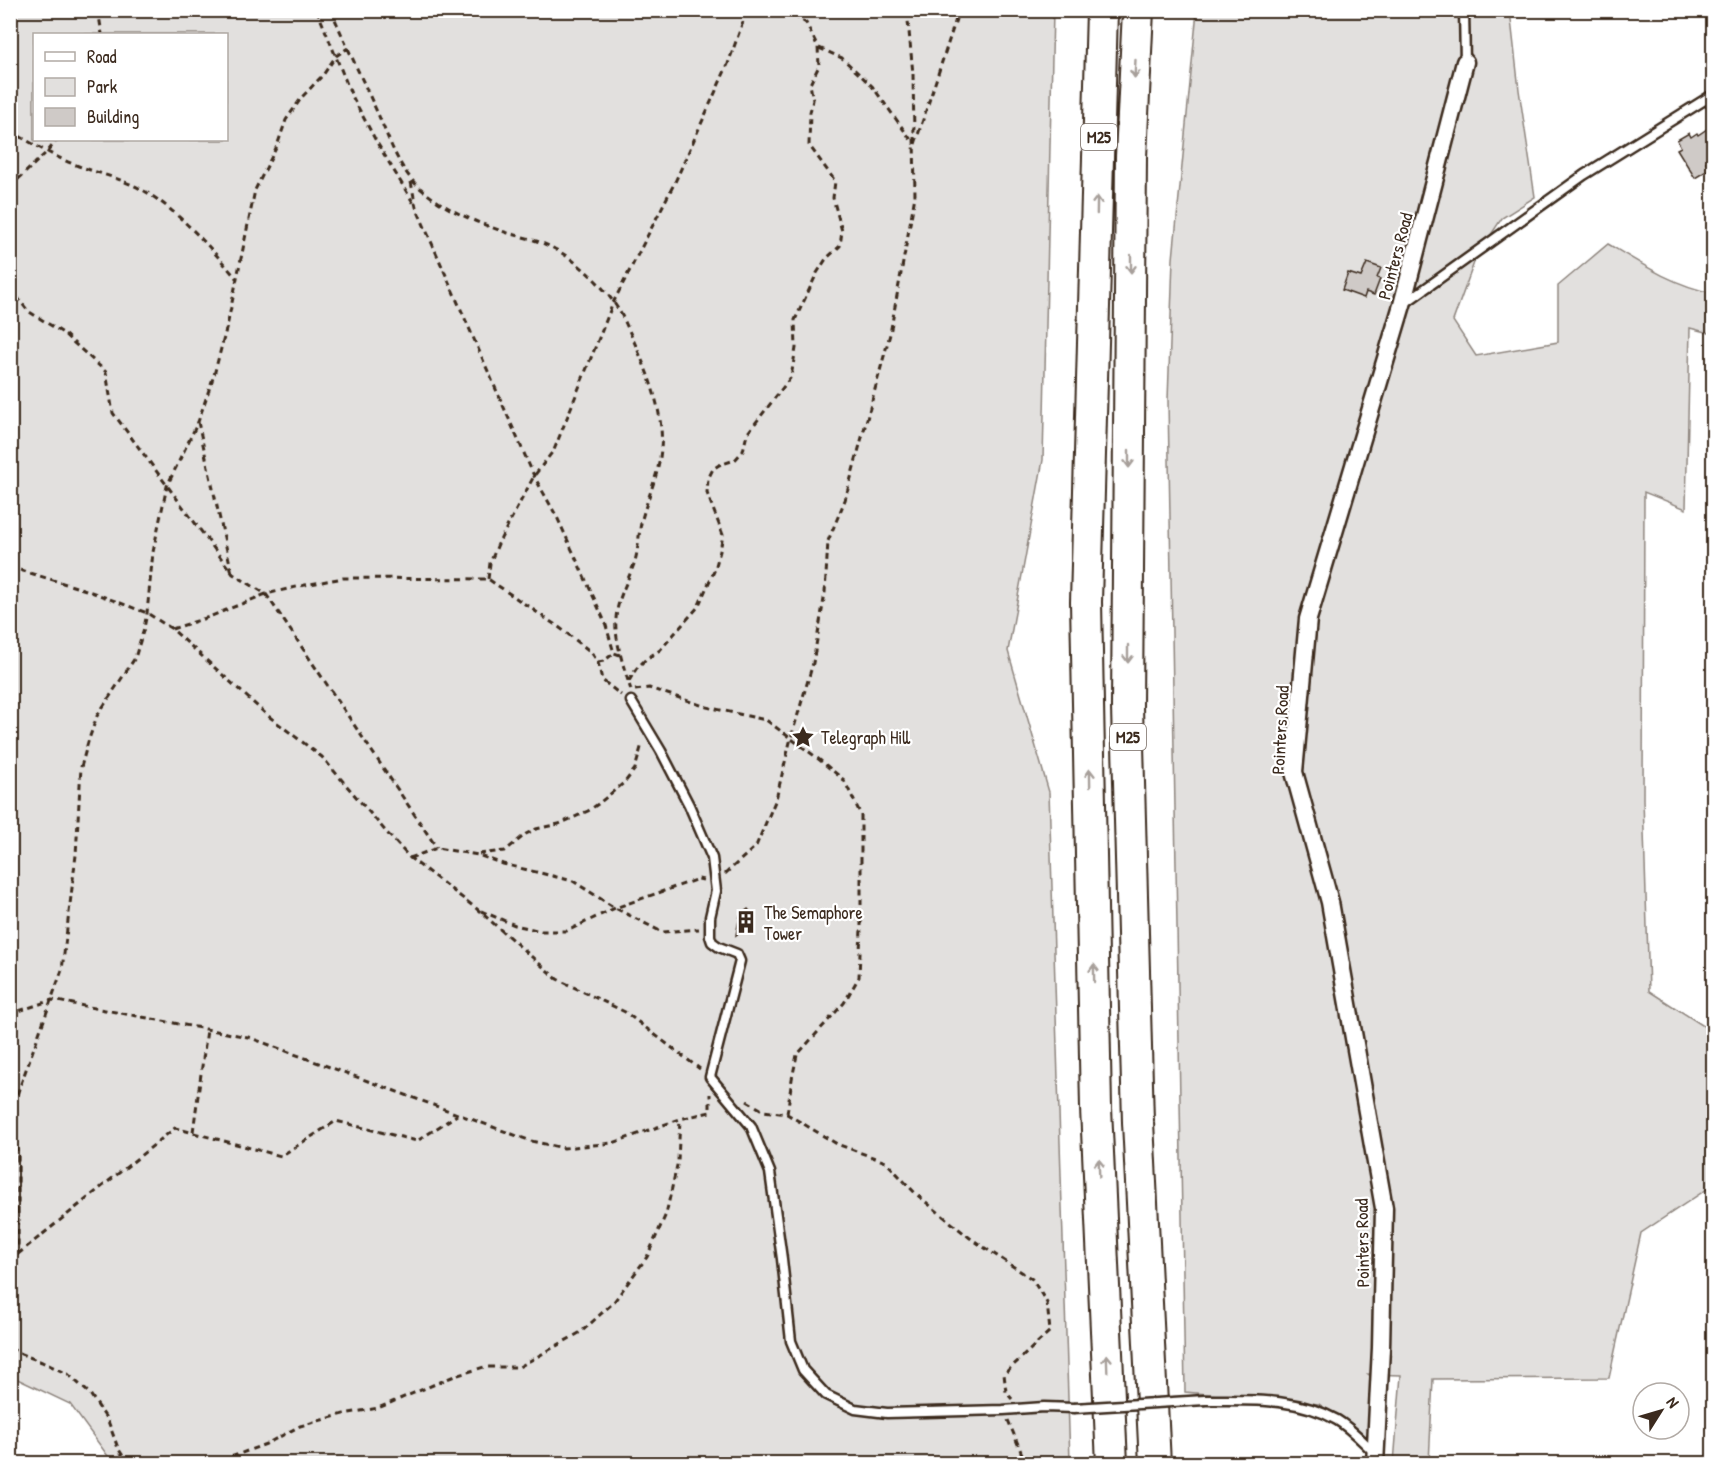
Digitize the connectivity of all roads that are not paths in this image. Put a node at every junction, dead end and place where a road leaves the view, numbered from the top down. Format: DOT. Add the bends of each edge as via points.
graph roads {
  1 [pos="1102,10"];
  2 [pos="1138,10"];
  3 [pos="1464,10"];
  4 [pos="1466,63"];
  5 [pos="1713,94"];
  6 [pos="1402,305"];
  7 [pos="631,701"];
  8 [pos="1375,1459"];
  9 [pos="1112,1464"];
  10 [pos="1155,1464"];
  9 -- 1 [label="highway, M25, one-way" via="1096,1108 1086,602"];
  2 -- 10 [label="highway, M25, one-way" via="1131,157 1128,707 1138,1122"];
  3 -- 4 [label="lane, Pointers Road"];
  4 -- 6 [label="street, Pointers Road"];
  5 -- 6 [label="lane" via="1584,175"];
  6 -- 8 [label="street, Pointers Road" via="1308,619 1294,772 1330,902 1384,1208 1382,1348"];
  7 -- 8 [label="lane, bridge" via="661,751 712,858 716,891 710,928 712,942 737,954 740,961 710,1077 751,1126 770,1172 791,1341 802,1370 826,1395 855,1409 887,1413 1256,1400 1303,1407 1337,1420 1354,1433"];
}
